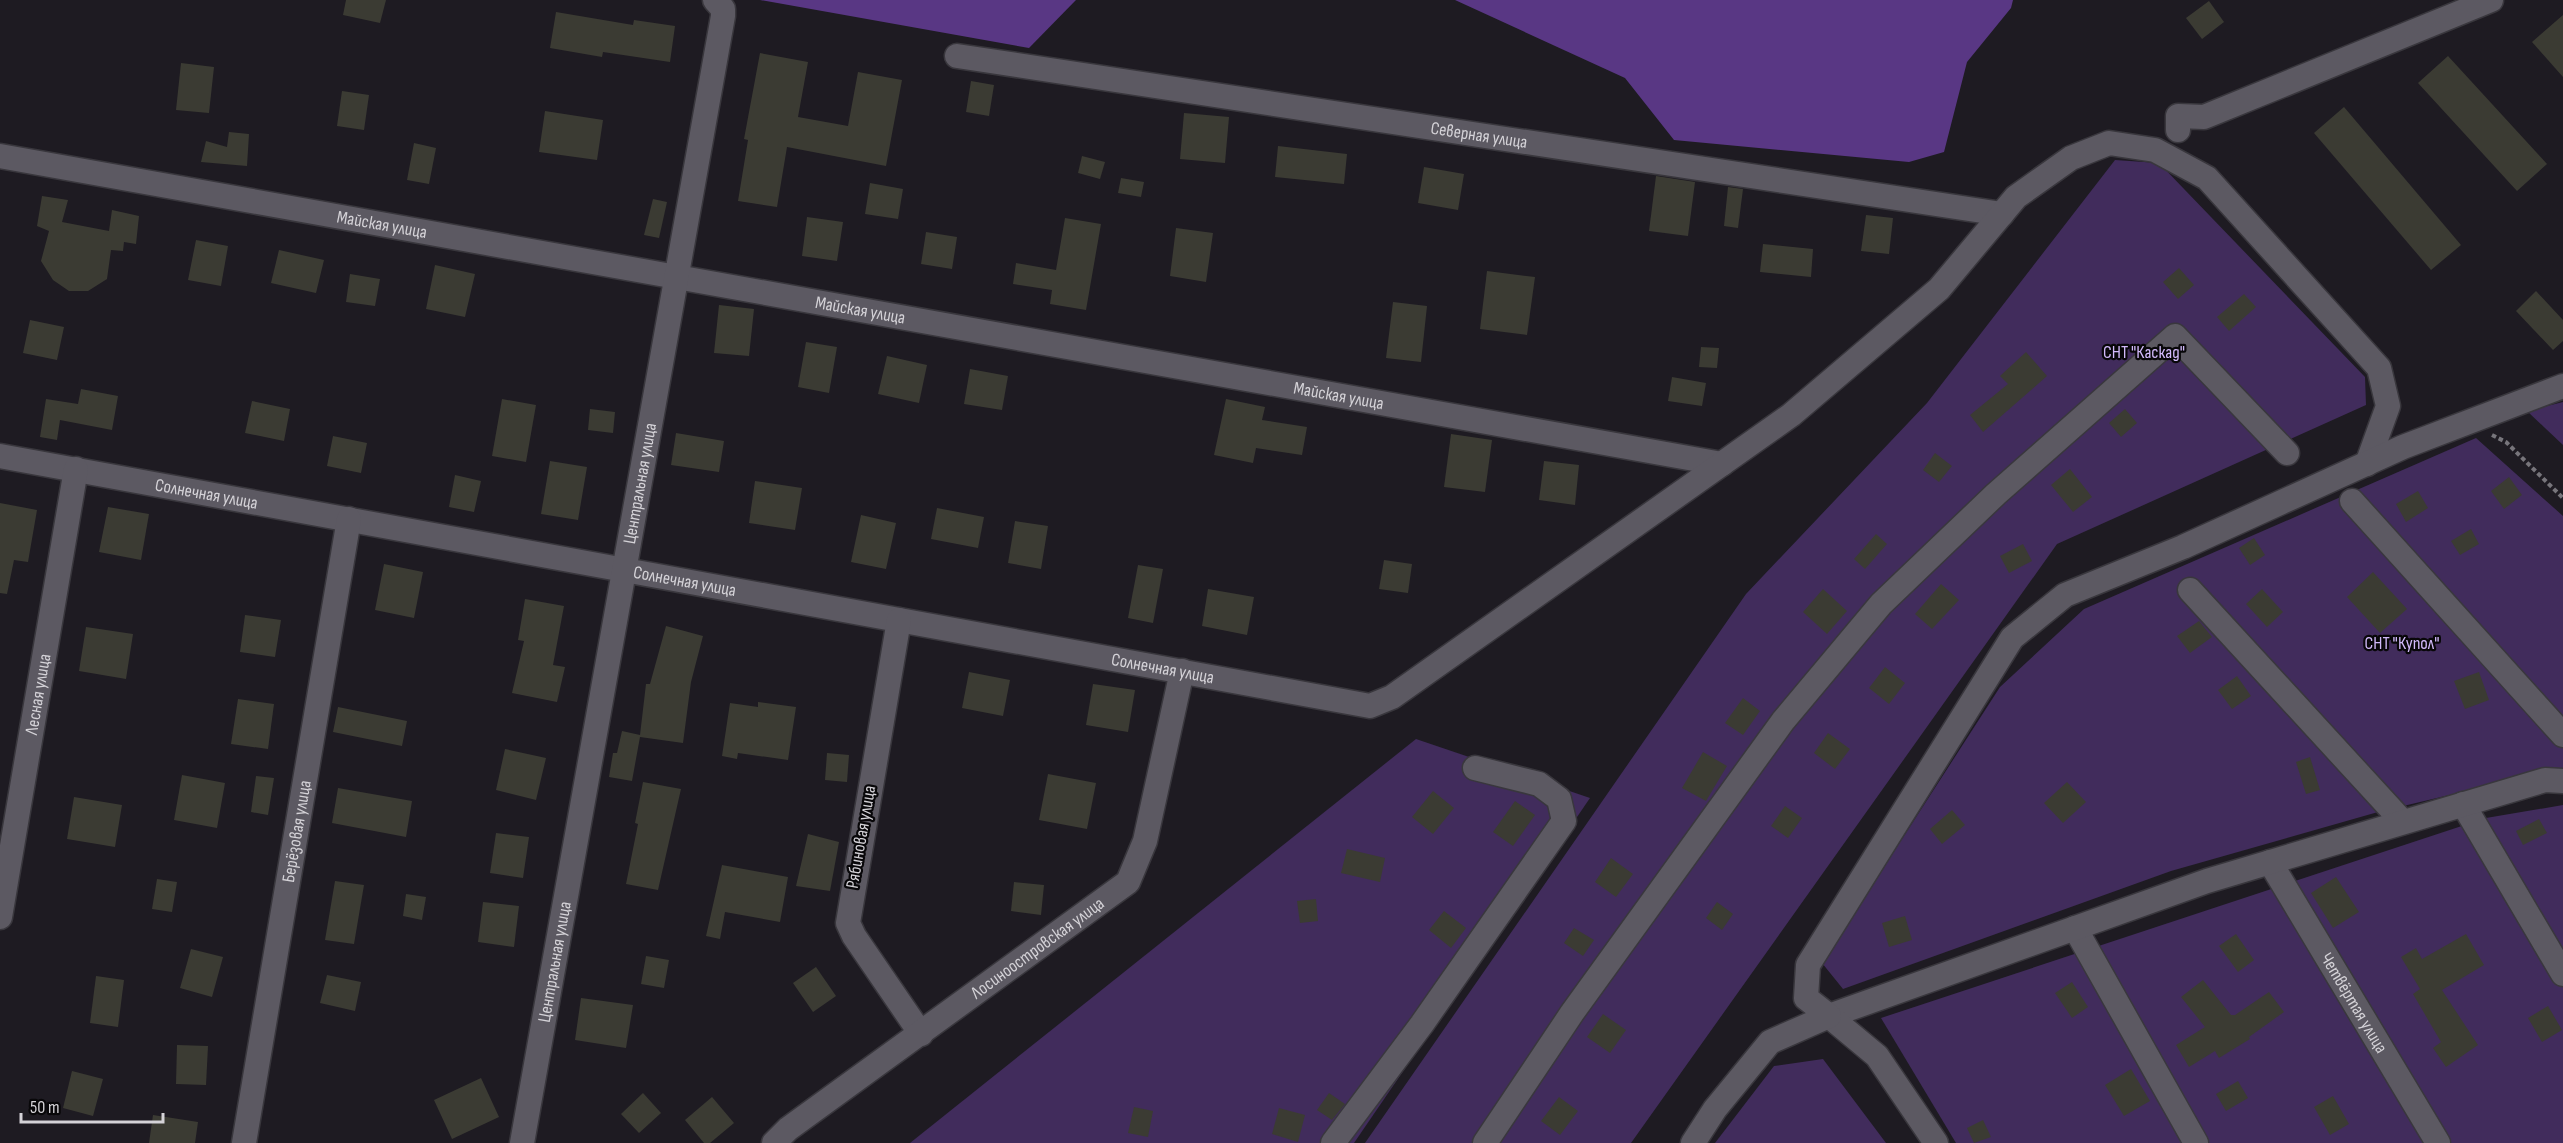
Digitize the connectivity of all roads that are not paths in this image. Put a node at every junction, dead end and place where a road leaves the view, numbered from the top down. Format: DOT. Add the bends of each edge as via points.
graph roads {
  1 [pos="2491,0"];
  2 [pos="717,1"];
  3 [pos="2464,5"];
  4 [pos="957,56"];
  5 [pos="2178,130"];
  6 [pos="0,156"];
  7 [pos="2002,214"];
  8 [pos="676,276"];
  9 [pos="2563,386"];
  10 [pos="2287,453"];
  11 [pos="0,456"];
  12 [pos="1722,464"];
  13 [pos="2367,464"];
  14 [pos="76,469"];
  15 [pos="2352,501"];
  16 [pos="349,519"];
  17 [pos="624,570"];
  18 [pos="2190,590"];
  19 [pos="899,620"];
  20 [pos="1182,672"];
  21 [pos="2563,735"];
  22 [pos="1475,768"];
  23 [pos="2563,781"];
  24 [pos="2463,804"];
  25 [pos="2403,822"];
  26 [pos="2270,862"];
  27 [pos="0,917"];
  28 [pos="2075,928"];
  29 [pos="2563,974"];
  30 [pos="1829,1016"];
  31 [pos="921,1034"];
  32 [pos="244,1143"];
  33 [pos="522,1143"];
  34 [pos="774,1143"];
  35 [pos="1333,1143"];
  36 [pos="1485,1143"];
  37 [pos="1693,1143"];
  38 [pos="1936,1143"];
  39 [pos="2196,1143"];
  40 [pos="2438,1143"];
  1 -- 3 [label="street"];
  2 -- 8 [label="street, Центральная улица" via="723,16"];
  3 -- 5 [label="street" via="2204,117 2178,116"];
  4 -- 7 [label="street, Северная улица"];
  6 -- 8 [label="street, Майская улица"];
  7 -- 12 [label="street" via="1939,289 1791,415"];
  7 -- 13 [label="street" via="2016,197 2071,158 2109,143 2155,150 2207,178 2379,368 2388,406"];
  8 -- 12 [label="street, Майская улица"];
  8 -- 17 [label="street, Центральная улица"];
  9 -- 13 [label="street"];
  10 -- 36 [label="street" via="2175,336 1996,494 1881,604 1776,730 1572,1013"];
  11 -- 14 [label="street, Солнечная улица"];
  12 -- 20 [label="street, Солнечная улица" via="1392,697 1370,706"];
  13 -- 30 [label="street" via="2183,547 2065,594 2012,638 1808,965 1806,998"];
  14 -- 16 [label="street, Солнечная улица"];
  14 -- 27 [label="street, Лесная улица"];
  15 -- 21 [label="street"];
  16 -- 17 [label="street, Солнечная улица"];
  16 -- 32 [label="street, Берёзовая улица"];
  17 -- 19 [label="street, Солнечная улица"];
  17 -- 33 [label="street, Центральная улица"];
  18 -- 25 [label="street"];
  19 -- 20 [label="street, Солнечная улица"];
  19 -- 31 [label="street, Рябиновая улица" via="848,923"];
  20 -- 31 [label="street, Лосиноостровская улица" via="1145,841 1128,882"];
  22 -- 35 [label="street" via="1539,784 1559,799 1564,821"];
  23 -- 24 [label="street" via="2546,780"];
  24 -- 25 [label="street"];
  24 -- 29 [label="street"];
  25 -- 26 [label="street"];
  26 -- 28 [label="street"];
  26 -- 40 [label="street, Четвёртая улица"];
  28 -- 30 [label="street"];
  28 -- 39 [label="street"];
  30 -- 37 [label="street" via="1770,1042 1715,1109"];
  30 -- 38 [label="street" via="1877,1056"];
  31 -- 34 [label="street, Лосиноостровская улица"];
}
